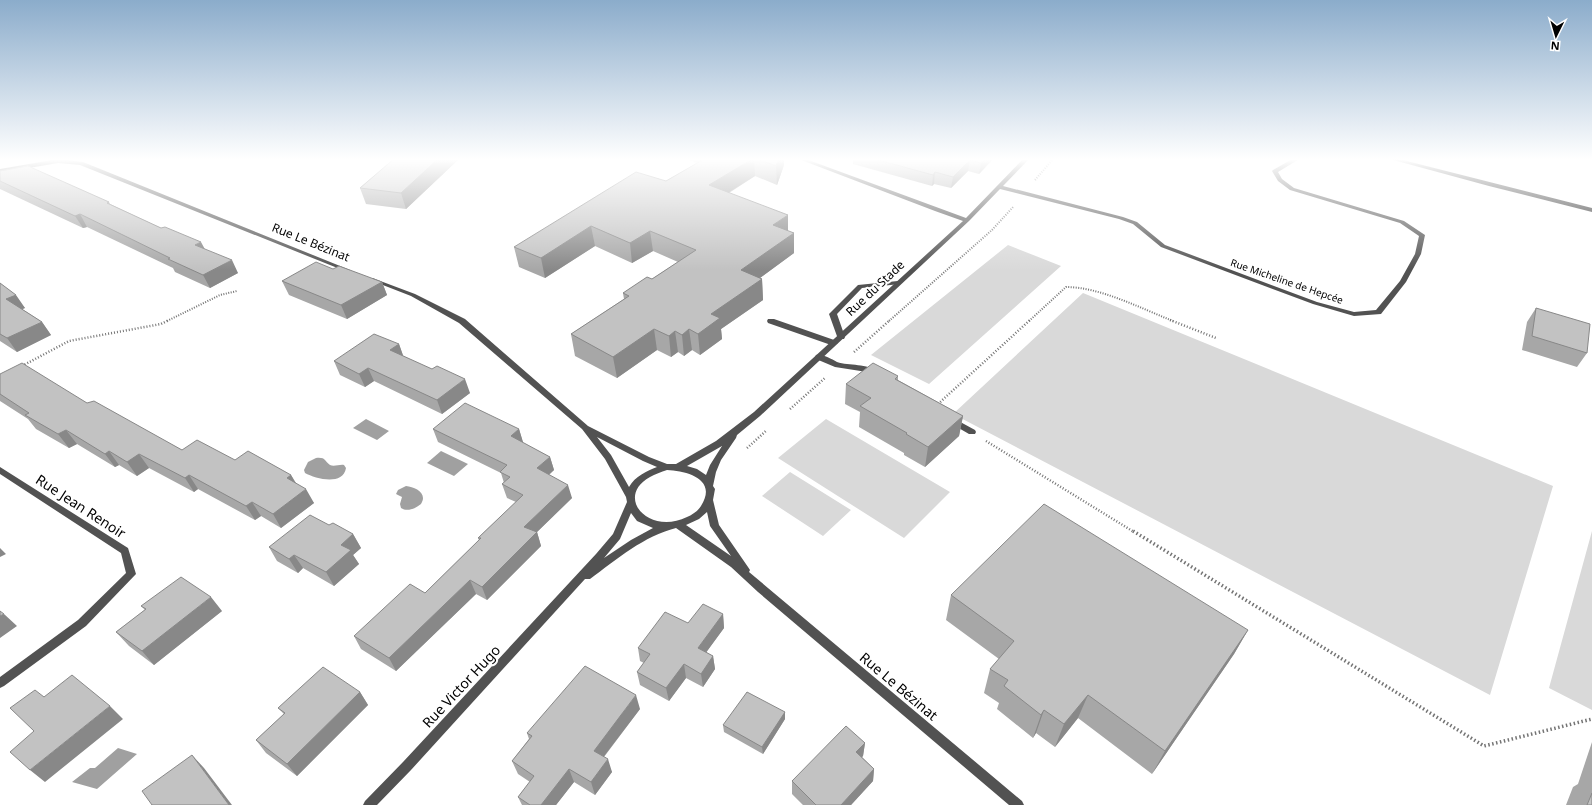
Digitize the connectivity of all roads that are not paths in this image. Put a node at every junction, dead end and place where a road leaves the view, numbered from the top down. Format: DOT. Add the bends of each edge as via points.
graph roads {
  1 [pos="162,196"];
  2 [pos="900,196"];
  3 [pos="990,196"];
  4 [pos="1034,196"];
  5 [pos="1314,196"];
  6 [pos="1534,196"];
  7 [pos="1592,210"];
  8 [pos="967,220"];
  9 [pos="898,284"];
  10 [pos="771,321"];
  11 [pos="841,337"];
  12 [pos="834,343"];
  13 [pos="819,357"];
  14 [pos="883,377"];
  15 [pos="935,406"];
  16 [pos="585,427"];
  17 [pos="736,432"];
  18 [pos="972,432"];
  19 [pos="678,466"];
  20 [pos="666,467"];
  21 [pos="0,470"];
  22 [pos="709,488"];
  23 [pos="630,500"];
  24 [pos="709,501"];
  25 [pos="678,524"];
  26 [pos="667,526"];
  27 [pos="574,586"];
  28 [pos="760,589"];
  29 [pos="0,683"];
  30 [pos="369,805"];
  31 [pos="1018,805"];
  1 -- 16 [label="street, Rue Le Bézinat" via="413,295 462,321"];
  2 -- 8 [label="street"];
  3 -- 8 [label="street, Rue du Stade"];
  4 -- 5 [label="street, Rue Micheline de Hepcée" via="1135,223 1163,246 1315,303 1354,314 1378,312 1403,282 1418,254 1422,235 1402,222"];
  6 -- 7 [label="street"];
  8 -- 9 [label="street, Rue du Stade"];
  9 -- 11 [label="street, Rue du Stade"];
  9 -- 11 [label="street" via="860,286 833,314"];
  10 -- 12 [label="street"];
  11 -- 12 [label="street, Rue du Stade"];
  12 -- 13 [label="street, Rue du Stade"];
  13 -- 14 [label="street" via="838,365 869,370"];
  13 -- 17 [label="street, Rue du Stade"];
  15 -- 18 [label="street" via="939,414"];
  16 -- 20 [label="street, Rue Le Bézinat"];
  16 -- 23 [label="street, Rue Le Bézinat" via="608,457"];
  17 -- 19 [label="street, Rue du Stade" via="706,452"];
  17 -- 22 [label="street, Rue du Stade" via="713,465"];
  19 -- 20 [label="street"];
  19 -- 22 [label="street" via="700,475 708,482"];
  20 -- 23 [label="street" via="643,476 635,484"];
  21 -- 29 [label="street, Rue Jean Renoir" via="125,551 131,574 82,623"];
  22 -- 24 [label="street"];
  23 -- 26 [label="street" via="634,513 642,520"];
  23 -- 27 [label="street, Rue Victor Hugo" via="616,536"];
  24 -- 25 [label="street" via="703,511 693,519"];
  24 -- 28 [label="street, Rue Le Bézinat" via="715,526"];
  25 -- 26 [label="street"];
  25 -- 28 [label="street, Rue Le Bézinat" via="734,564"];
  26 -- 27 [label="street, Rue Victor Hugo" via="630,544"];
  27 -- 30 [label="street, Rue Victor Hugo"];
  28 -- 31 [label="street, Rue Le Bézinat"];
}
